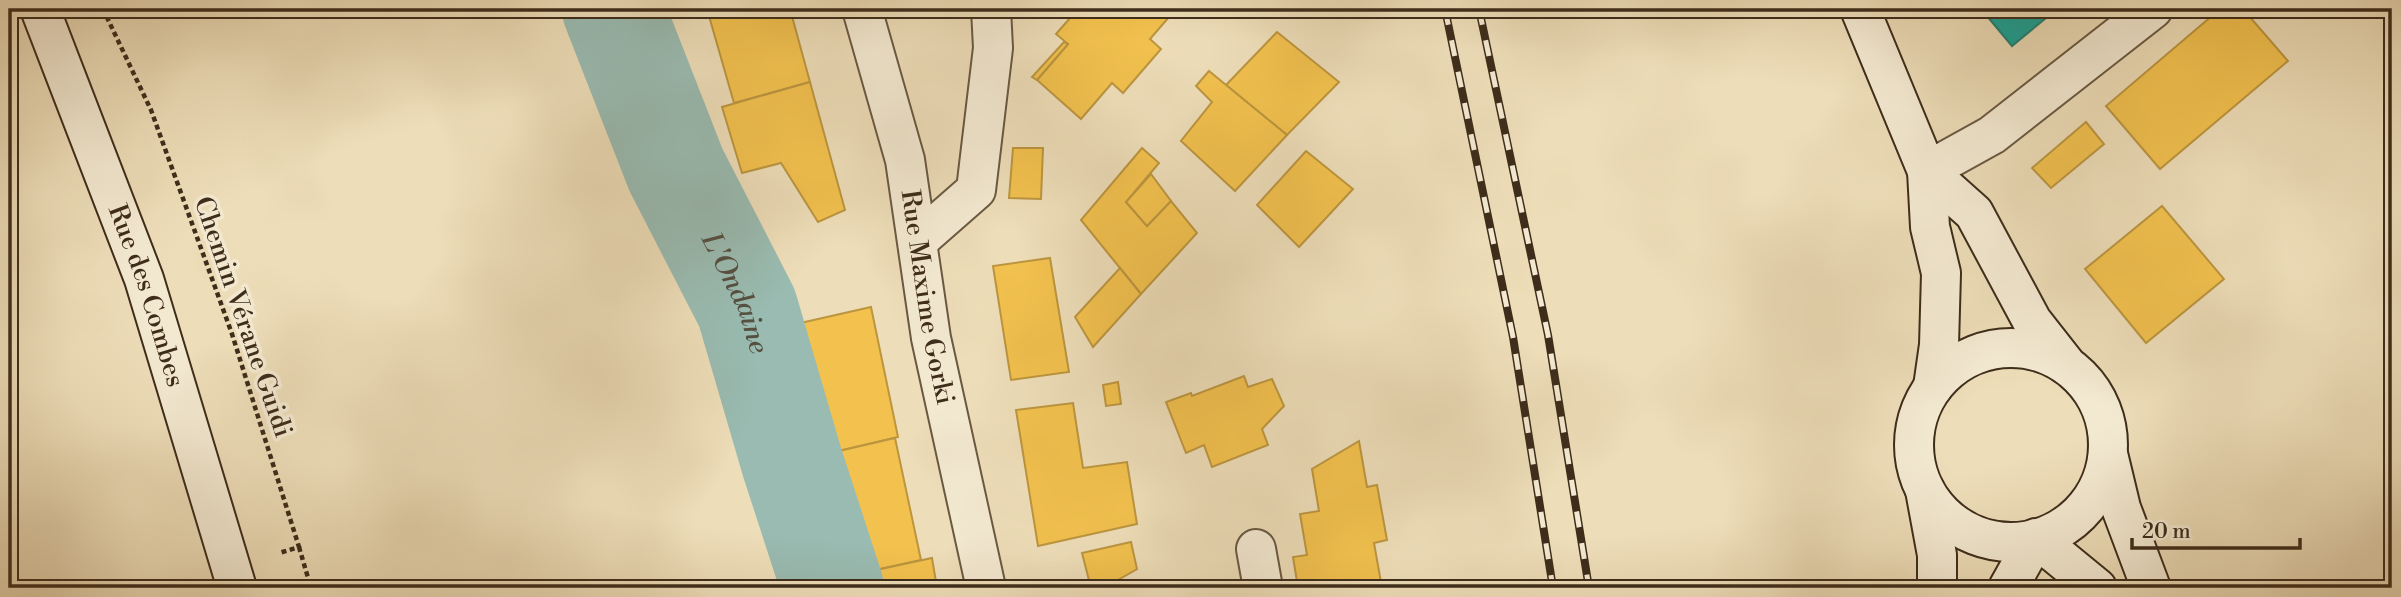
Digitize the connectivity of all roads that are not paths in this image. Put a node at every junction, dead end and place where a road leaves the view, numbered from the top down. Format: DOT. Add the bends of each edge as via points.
graph roads {
  1 [pos="40,9"];
  2 [pos="862,9"];
  3 [pos="991,9"];
  4 [pos="1860,9"];
  5 [pos="2153,9"];
  6 [pos="1927,171"];
  7 [pos="919,240"];
  8 [pos="2067,365"];
  9 [pos="1933,387"];
  10 [pos="2107,453"];
  11 [pos="1925,488"];
  12 [pos="2036,538"];
  13 [pos="1256,549"];
  14 [pos="234,578"];
  15 [pos="986,588"];
  16 [pos="1263,588"];
  17 [pos="1937,588"];
  18 [pos="2008,588"];
  19 [pos="2097,588"];
  20 [pos="2151,588"];
  1 -- 14 [label="main road, Rue des Combes" via="144,279"];
  2 -- 7 [label="main road, Rue Maxime Gorki" via="905,160"];
  3 -- 7 [label="main road" via="993,48 976,190"];
  4 -- 6 [label="main road"];
  5 -- 6 [label="main road" via="1992,135"];
  6 -- 8 [label="main road" via="1974,213 2032,321"];
  6 -- 9 [label="main road" via="1930,228 1941,273"];
  7 -- 15 [label="main road, Rue Maxime Gorki" via="931,338"];
  8 -- 9 [label="main road" via="2028,349 2006,347 1965,359"];
  8 -- 10 [label="main road" via="2099,404 2107,428"];
  9 -- 11 [label="main road" via="1920,411 1915,436 1916,463"];
  10 -- 12 [label="main road" via="2101,482 2086,507 2063,527"];
  10 -- 20 [label="main road" via="2121,508"];
  11 -- 12 [label="main road" via="1936,506 1972,533 2015,542"];
  11 -- 17 [label="main road" via="1937,555"];
  12 -- 18 [label="main road"];
  12 -- 19 [label="main road"];
  13 -- 16 [label="main road"];
}
